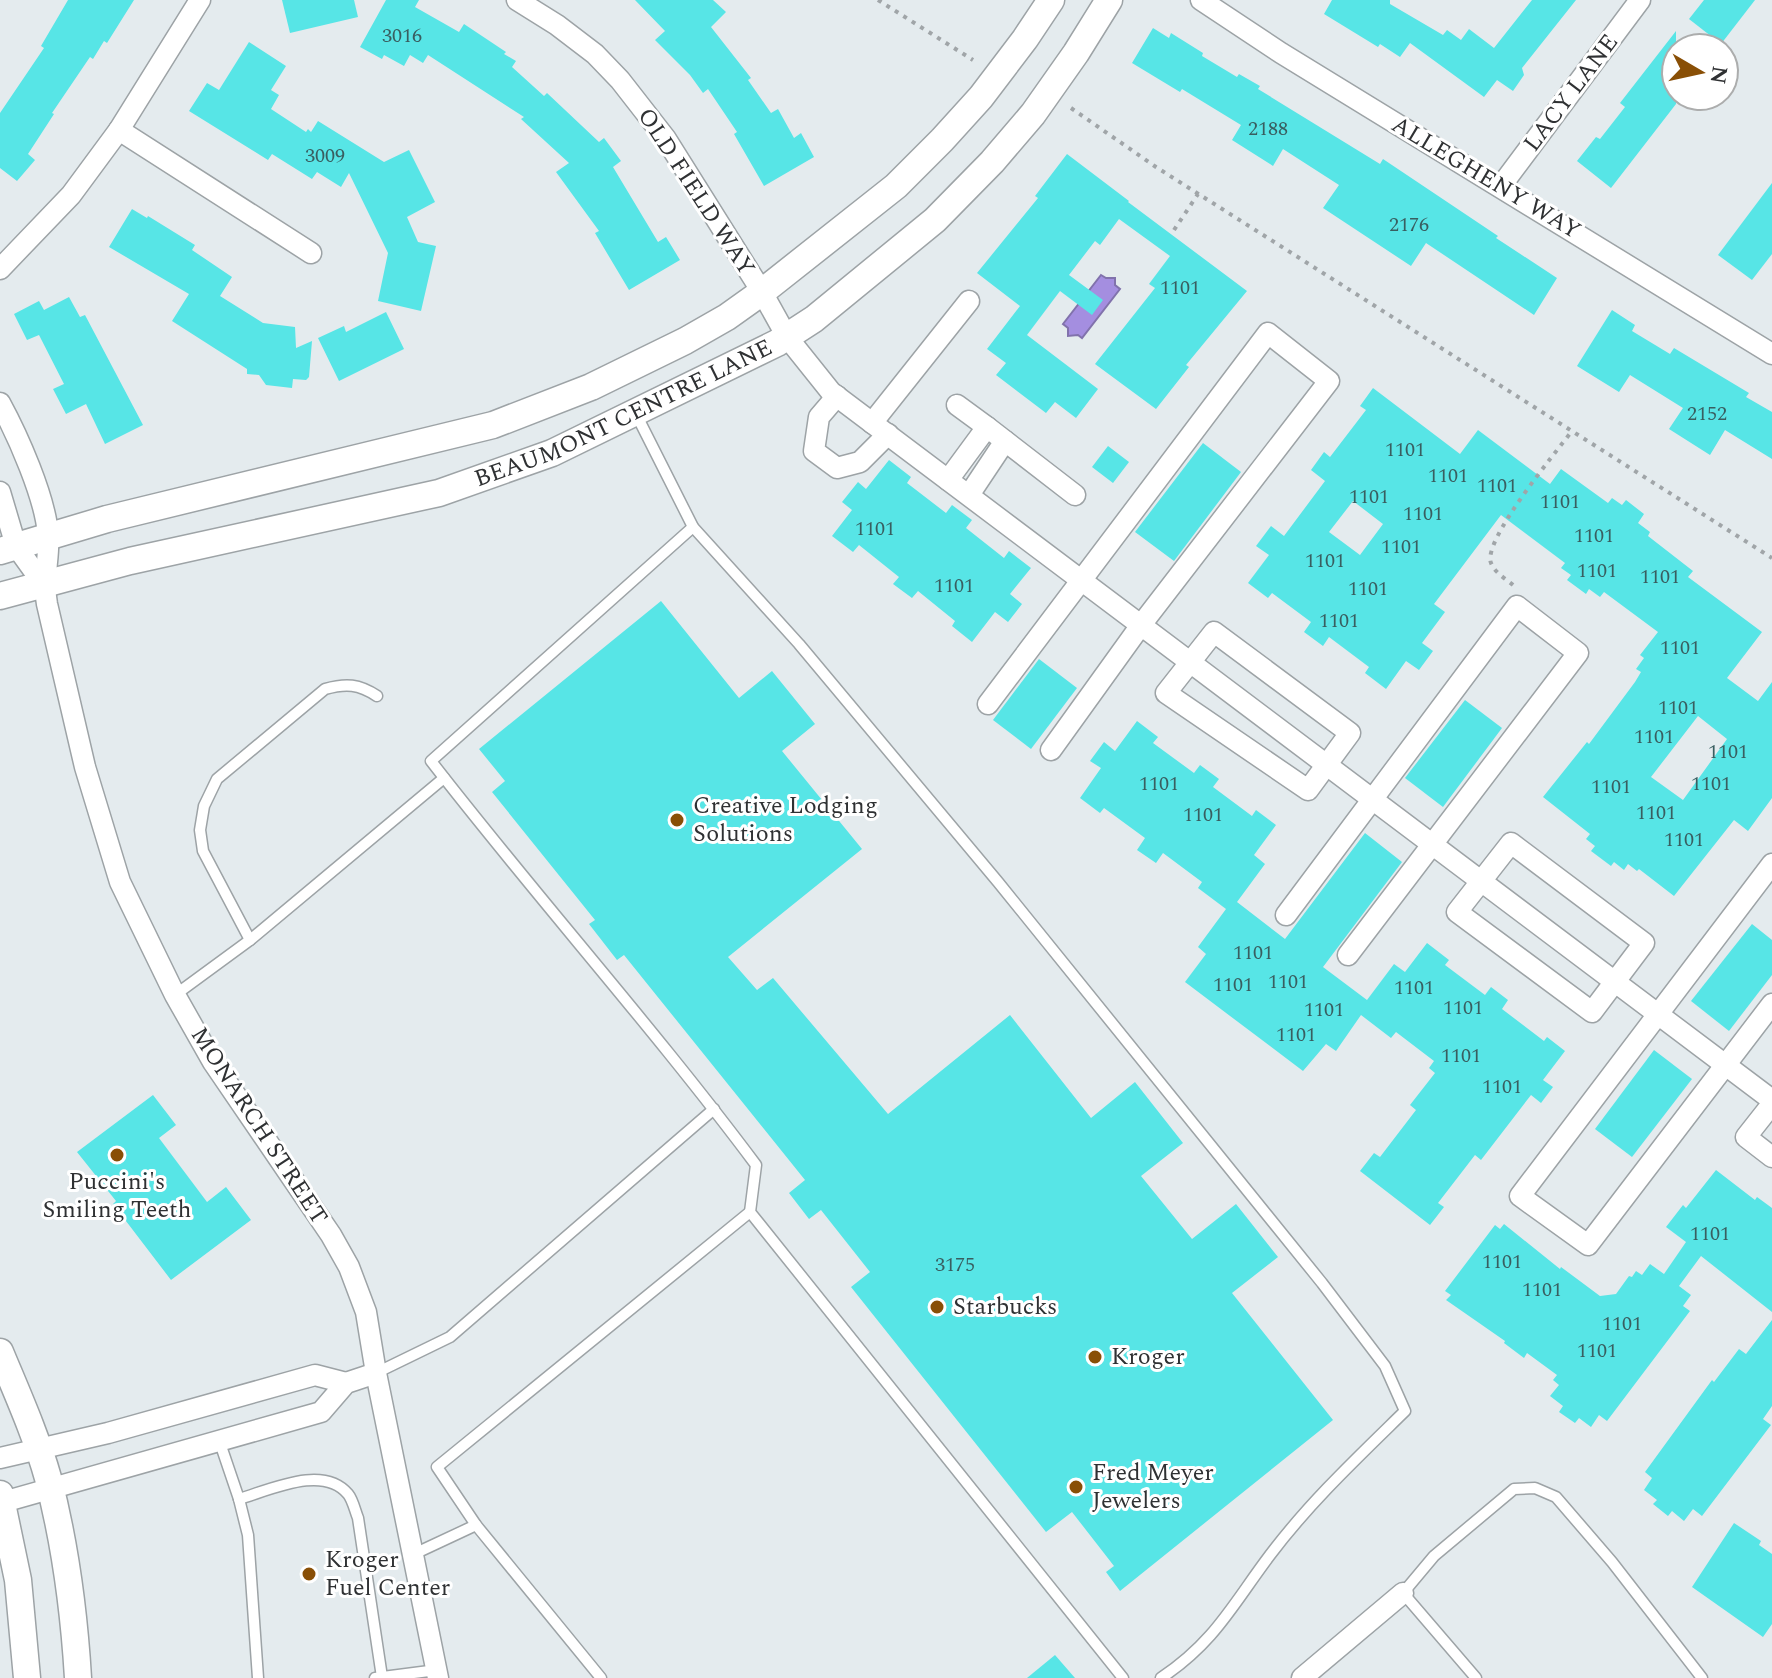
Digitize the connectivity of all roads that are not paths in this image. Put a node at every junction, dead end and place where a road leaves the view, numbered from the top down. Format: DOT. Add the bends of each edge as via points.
graph roads {
  1 [pos="200,0"];
  2 [pos="517,0"];
  3 [pos="1051,0"];
  4 [pos="1109,0"];
  5 [pos="1201,0"];
  6 [pos="1640,0"];
  7 [pos="119,130"];
  8 [pos="1501,186"];
  9 [pos="311,253"];
  10 [pos="0,269"];
  11 [pos="762,292"];
  12 [pos="969,301"];
  13 [pos="787,337"];
  14 [pos="1772,354"];
  15 [pos="837,396"];
  16 [pos="0,403"];
  17 [pos="957,405"];
  18 [pos="636,414"];
  19 [pos="987,427"];
  20 [pos="880,428"];
  21 [pos="1005,441"];
  22 [pos="948,480"];
  23 [pos="0,492"];
  24 [pos="969,495"];
  25 [pos="1075,495"];
  26 [pos="693,527"];
  27 [pos="48,535"];
  28 [pos="8,548"];
  29 [pos="1083,581"];
  30 [pos="44,585"];
  31 [pos="0,596"];
  32 [pos="1141,625"];
  33 [pos="1189,661"];
  34 [pos="377,696"];
  35 [pos="988,704"];
  36 [pos="1051,750"];
  37 [pos="1327,765"];
  38 [pos="444,778"];
  39 [pos="1373,799"];
  40 [pos="1434,846"];
  41 [pos="1772,864"];
  42 [pos="1481,882"];
  43 [pos="1286,915"];
  44 [pos="250,940"];
  45 [pos="1348,955"];
  46 [pos="1615,981"];
  47 [pos="175,995"];
  48 [pos="1772,1004"];
  49 [pos="1659,1015"];
  50 [pos="1726,1065"];
  51 [pos="1772,1102"];
  52 [pos="714,1109"];
  53 [pos="1772,1157"];
  54 [pos="750,1212"];
  55 [pos="0,1352"];
  56 [pos="376,1373"];
  57 [pos="346,1383"];
  58 [pos="219,1440"];
  59 [pos="38,1450"];
  60 [pos="0,1458"];
  61 [pos="50,1490"];
  62 [pos="239,1499"];
  63 [pos="1,1500"];
  64 [pos="476,1525"];
  65 [pos="414,1554"];
  66 [pos="1403,1593"];
  67 [pos="437,1674"];
  68 [pos="382,1677"];
  69 [pos="27,1678"];
  70 [pos="78,1678"];
  71 [pos="258,1678"];
  72 [pos="375,1678"];
  73 [pos="601,1678"];
  74 [pos="1123,1678"];
  75 [pos="1161,1678"];
  76 [pos="1302,1678"];
  77 [pos="1476,1678"];
  78 [pos="1702,1678"];
  1 -- 7 [label="street"];
  2 -- 11 [label="street, OLD FIELD WAY" via="595,54 620,80 666,139"];
  3 -- 11 [label="street, BEAUMONT CENTRE LANE" via="942,140 896,186"];
  4 -- 13 [label="street, BEAUMONT CENTRE LANE" via="1033,114 992,162 935,220"];
  5 -- 8 [label="street, ALLEGHENY WAY"];
  6 -- 8 [label="street, LACY LANE"];
  7 -- 9 [label="street"];
  7 -- 10 [label="street" via="71,195"];
  8 -- 14 [label="street, ALLEGHENY WAY"];
  11 -- 13 [label="street, OLD FIELD WAY"];
  11 -- 27 [label="street, BEAUMONT CENTRE LANE" via="685,341 591,387 493,425"];
  12 -- 20 [label="street"];
  13 -- 15 [label="street, OLD FIELD WAY"];
  13 -- 18 [label="street, BEAUMONT CENTRE LANE"];
  15 -- 20 [label="street"];
  15 -- 20 [label="street" via="819,417 814,451 837,468 860,462"];
  16 -- 27 [label="street" via="41,500"];
  17 -- 19 [label="street"];
  18 -- 26 [label="lane"];
  18 -- 30 [label="street, BEAUMONT CENTRE LANE" via="552,453 439,493"];
  19 -- 21 [label="street"];
  19 -- 22 [label="street"];
  20 -- 22 [label="street"];
  21 -- 24 [label="street"];
  21 -- 25 [label="street"];
  22 -- 24 [label="street"];
  23 -- 28 [label="street"];
  24 -- 29 [label="street"];
  26 -- 38 [label="lane" via="431,761"];
  26 -- 75 [label="lane" via="799,644 988,870 1322,1283 1385,1366 1405,1411 1329,1485 1219,1628 1186,1662"];
  27 -- 28 [label="street, BEAUMONT CENTRE LANE"];
  27 -- 30 [label="street"];
  28 -- 30 [label="street"];
  29 -- 32 [label="street"];
  29 -- 32 [label="street" via="1268,333 1329,381"];
  29 -- 35 [label="street"];
  30 -- 31 [label="street, BEAUMONT CENTRE LANE"];
  30 -- 47 [label="street, MONARCH STREET" via="85,767 120,882"];
  32 -- 33 [label="street"];
  32 -- 36 [label="street"];
  33 -- 37 [label="street"];
  33 -- 37 [label="street" via="1166,693 1308,790"];
  33 -- 37 [label="street" via="1214,632 1350,733"];
  34 -- 44 [label="lane" via="342,684 325,689 217,779 204,806 203,851"];
  37 -- 39 [label="street"];
  38 -- 44 [label="lane"];
  38 -- 52 [label="lane"];
  39 -- 40 [label="street"];
  39 -- 40 [label="street" via="1517,606 1578,653"];
  39 -- 43 [label="street"];
  40 -- 42 [label="street"];
  40 -- 45 [label="street"];
  41 -- 49 [label="street"];
  42 -- 46 [label="street"];
  42 -- 46 [label="street" via="1457,912 1592,1012"];
  42 -- 46 [label="street" via="1511,843 1644,943"];
  44 -- 47 [label="lane"];
  46 -- 49 [label="street"];
  47 -- 56 [label="street, MONARCH STREET" via="213,1062 349,1267 366,1312"];
  48 -- 50 [label="street"];
  49 -- 50 [label="street"];
  49 -- 50 [label="street" via="1520,1196 1588,1245"];
  50 -- 51 [label="street"];
  51 -- 53 [label="street" via="1746,1137"];
  52 -- 54 [label="lane" via="756,1165"];
  52 -- 56 [label="lane" via="450,1337"];
  54 -- 64 [label="lane" via="437,1467"];
  54 -- 74 [label="lane"];
  55 -- 59 [label="street"];
  56 -- 57 [label="street"];
  56 -- 65 [label="street, MONARCH STREET"];
  57 -- 58 [label="street" via="321,1412"];
  57 -- 59 [label="street" via="315,1375"];
  58 -- 61 [label="street"];
  58 -- 62 [label="lane"];
  59 -- 60 [label="street"];
  59 -- 61 [label="street"];
  61 -- 63 [label="street"];
  61 -- 70 [label="street" via="66,1563"];
  62 -- 68 [label="lane" via="308,1480 331,1482 348,1495 358,1518"];
  62 -- 71 [label="lane" via="248,1535"];
  63 -- 69 [label="street" via="18,1580"];
  64 -- 65 [label="lane"];
  64 -- 73 [label="lane"];
  65 -- 67 [label="street, MONARCH STREET"];
  66 -- 76 [label="street"];
  66 -- 77 [label="lane"];
  66 -- 78 [label="lane" via="1434,1556 1514,1489 1535,1488 1556,1497"];
  67 -- 68 [label="lane"];
  68 -- 72 [label="lane"];
}
